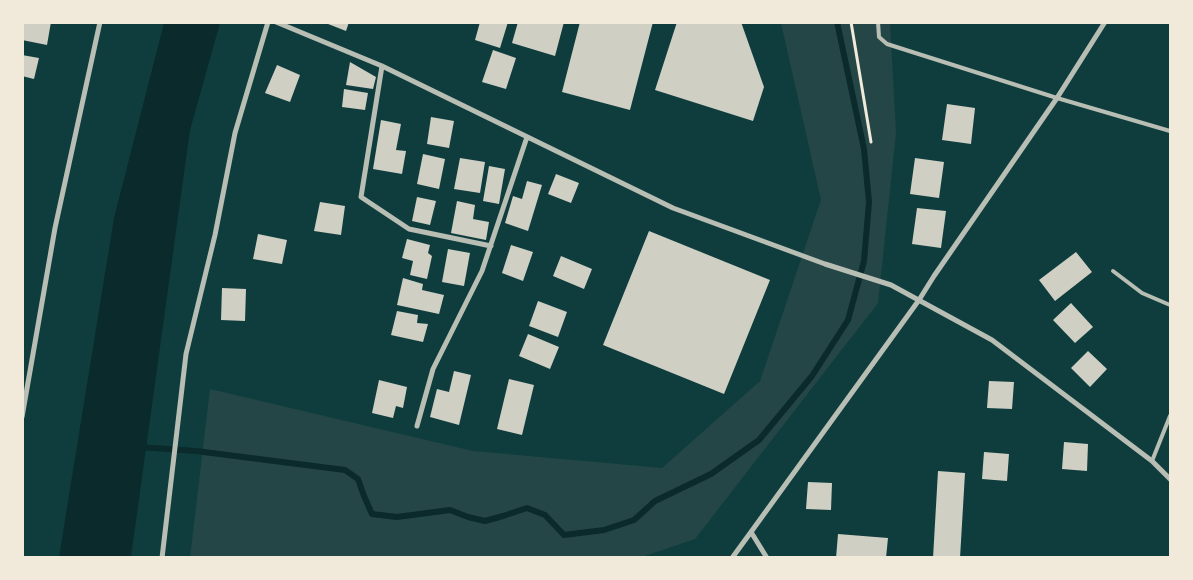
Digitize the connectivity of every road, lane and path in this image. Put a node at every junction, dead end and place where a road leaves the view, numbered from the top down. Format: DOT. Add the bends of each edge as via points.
graph roads {
  1 [pos="100,22"];
  2 [pos="268,22"];
  3 [pos="276,22"];
  4 [pos="851,22"];
  5 [pos="878,22"];
  6 [pos="1105,22"];
  7 [pos="382,66"];
  8 [pos="1057,98"];
  9 [pos="1170,131"];
  10 [pos="527,137"];
  11 [pos="871,142"];
  12 [pos="491,246"];
  13 [pos="1114,270"];
  14 [pos="919,300"];
  15 [pos="1170,305"];
  16 [pos="1170,416"];
  17 [pos="22,417"];
  18 [pos="417,426"];
  19 [pos="1152,461"];
  20 [pos="1170,479"];
  21 [pos="751,532"];
  22 [pos="162,558"];
  23 [pos="732,558"];
  24 [pos="767,558"];
  1 -- 17 [label="street" via="56,228"];
  2 -- 22 [label="street" via="234,133 215,235 186,354"];
  3 -- 7 [label="street"];
  4 -- 11 [label="path"];
  5 -- 8 [label="lane" via="879,37 887,44"];
  6 -- 8 [label="street"];
  7 -- 10 [label="street"];
  7 -- 12 [label="street" via="361,197 409,229"];
  8 -- 9 [label="lane"];
  8 -- 14 [label="street"];
  10 -- 12 [label="street"];
  10 -- 14 [label="street" via="673,208 891,285"];
  12 -- 18 [label="street" via="482,271 433,369"];
  13 -- 15 [label="lane" via="1142,293"];
  14 -- 19 [label="street" via="992,340"];
  14 -- 21 [label="street"];
  16 -- 19 [label="lane"];
  19 -- 20 [label="street"];
  21 -- 23 [label="street"];
  21 -- 24 [label="street"];
}
